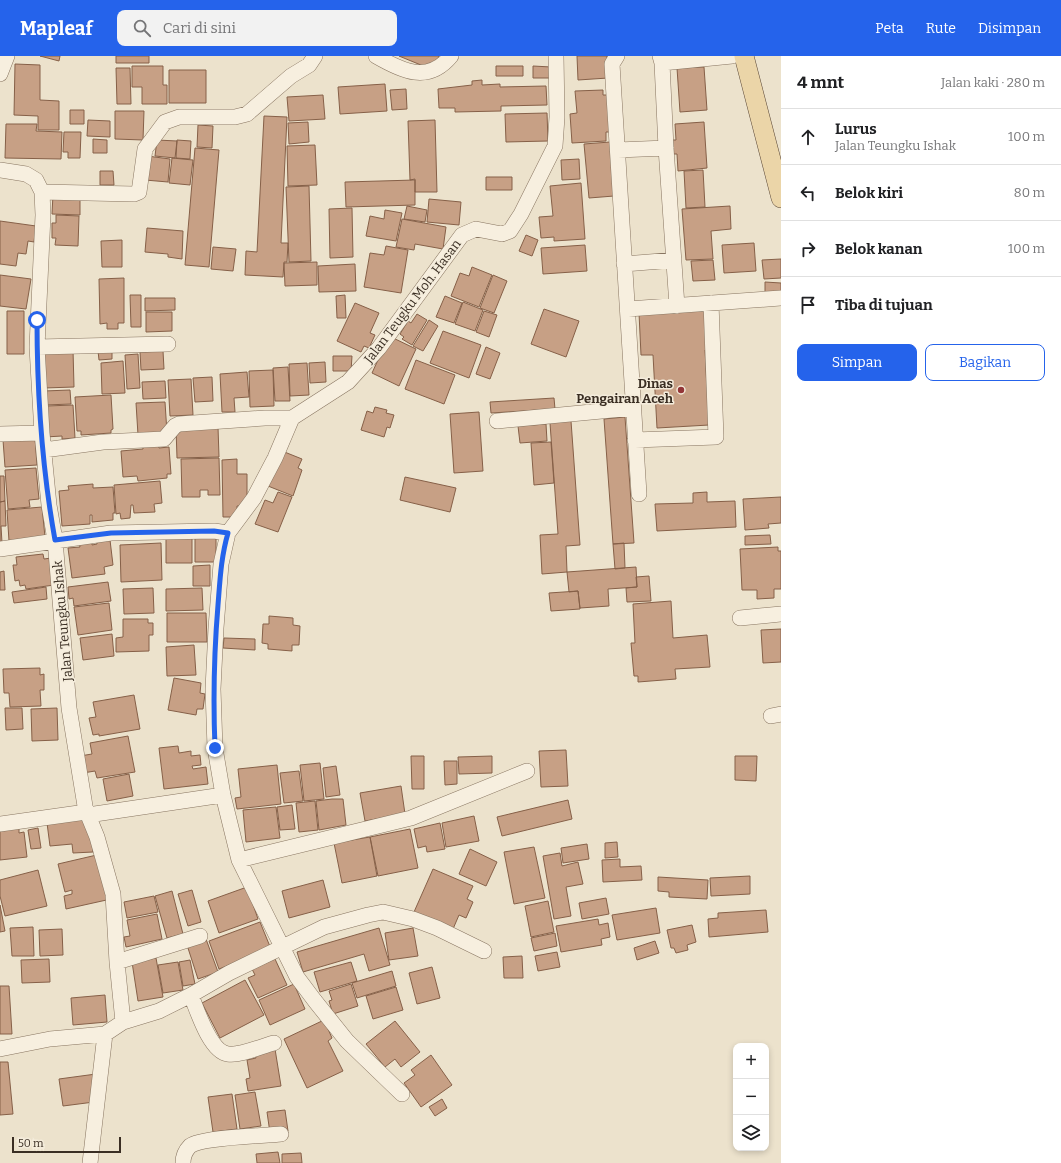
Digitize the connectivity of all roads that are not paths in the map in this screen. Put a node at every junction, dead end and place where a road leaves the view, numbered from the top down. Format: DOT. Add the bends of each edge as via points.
graph roads {
  1 [pos="7,56"];
  2 [pos="315,56"];
  3 [pos="376,56"];
  4 [pos="450,56"];
  5 [pos="556,56"];
  6 [pos="618,56"];
  7 [pos="732,56"];
  8 [pos="744,56"];
  9 [pos="661,60"];
  10 [pos="0,74"];
  11 [pos="666,148"];
  12 [pos="618,150"];
  13 [pos="0,170"];
  14 [pos="42,192"];
  15 [pos="781,198"];
  16 [pos="674,260"];
  17 [pos="624,264"];
  18 [pos="781,298"];
  19 [pos="710,303"];
  20 [pos="677,306"];
  21 [pos="628,309"];
  22 [pos="168,344"];
  23 [pos="37,347"];
  24 [pos="633,408"];
  25 [pos="292,418"];
  26 [pos="497,421"];
  27 [pos="42,433"];
  28 [pos="0,434"];
  29 [pos="635,440"];
  30 [pos="44,450"];
  31 [pos="638,494"];
  32 [pos="228,533"];
  33 [pos="55,540"];
  34 [pos="0,549"];
  35 [pos="781,614"];
  36 [pos="740,618"];
  37 [pos="527,771"];
  38 [pos="223,795"];
  39 [pos="87,813"];
  40 [pos="0,824"];
  41 [pos="239,860"];
  42 [pos="200,936"];
  43 [pos="281,947"];
  44 [pos="484,951"];
  45 [pos="117,962"];
  46 [pos="191,995"];
  47 [pos="123,1022"];
  48 [pos="105,1034"];
  49 [pos="274,1043"];
  50 [pos="0,1049"];
  51 [pos="402,1094"];
  52 [pos="281,1134"];
  53 [pos="90,1163"];
  54 [pos="183,1163"];
  1 -- 10 [label="street"];
  2 -- 14 [label="street" via="308,65 291,76 247,114 235,117 179,117 165,122 145,148 139,192"];
  3 -- 4 [label="street" via="396,68 416,73 436,69"];
  5 -- 25 [label="street, Jalan Teugku Moh. Hasan" via="555,146 510,231 502,234 476,229 462,235 379,348 348,382"];
  6 -- 12 [label="street" via="612,64"];
  7 -- 9 [label="street"];
  8 -- 15 [label="main road"];
  9 -- 11 [label="street"];
  11 -- 12 [label="street"];
  11 -- 16 [label="street"];
  12 -- 17 [label="street"];
  13 -- 14 [label="street" via="26,174 36,180"];
  14 -- 23 [label="street, Jalan Teungku Ishak"];
  16 -- 17 [label="street"];
  16 -- 20 [label="street"];
  17 -- 21 [label="street"];
  18 -- 19 [label="street"];
  19 -- 20 [label="street"];
  19 -- 29 [label="street" via="716,437"];
  20 -- 21 [label="street"];
  21 -- 24 [label="street"];
  22 -- 23 [label="street"];
  23 -- 27 [label="street, Jalan Teungku Ishak"];
  24 -- 26 [label="street"];
  24 -- 29 [label="street"];
  25 -- 30 [label="street" via="179,424 174,426 164,439 103,442"];
  25 -- 32 [label="street" via="254,498"];
  27 -- 28 [label="street"];
  27 -- 30 [label="street, Jalan Teungku Ishak"];
  29 -- 31 [label="street"];
  30 -- 33 [label="street, Jalan Teungku Ishak"];
  32 -- 33 [label="street" via="111,533"];
  32 -- 38 [label="street" via="221,564 212,689 215,748"];
  33 -- 34 [label="street"];
  33 -- 39 [label="street, Jalan Teungku Ishak" via="69,708"];
  35 -- 36 [label="street"];
  37 -- 41 [label="street" via="411,818"];
  38 -- 39 [label="street"];
  38 -- 41 [label="street"];
  39 -- 40 [label="street"];
  39 -- 45 [label="street, Jalan Teungku Ishak" via="112,888"];
  41 -- 43 [label="street"];
  42 -- 45 [label="street"];
  43 -- 44 [label="street" via="324,926 383,912 437,928"];
  43 -- 46 [label="street"];
  43 -- 51 [label="street" via="297,977 347,1041"];
  45 -- 47 [label="street, Jalan Teungku Ishak"];
  46 -- 47 [label="street" via="159,1011"];
  46 -- 49 [label="street" via="207,1032 221,1051 228,1054"];
  47 -- 48 [label="street"];
  48 -- 50 [label="street" via="50,1039"];
  48 -- 53 [label="street"];
  52 -- 54 [label="street" via="192,1145 186,1150"];
}
